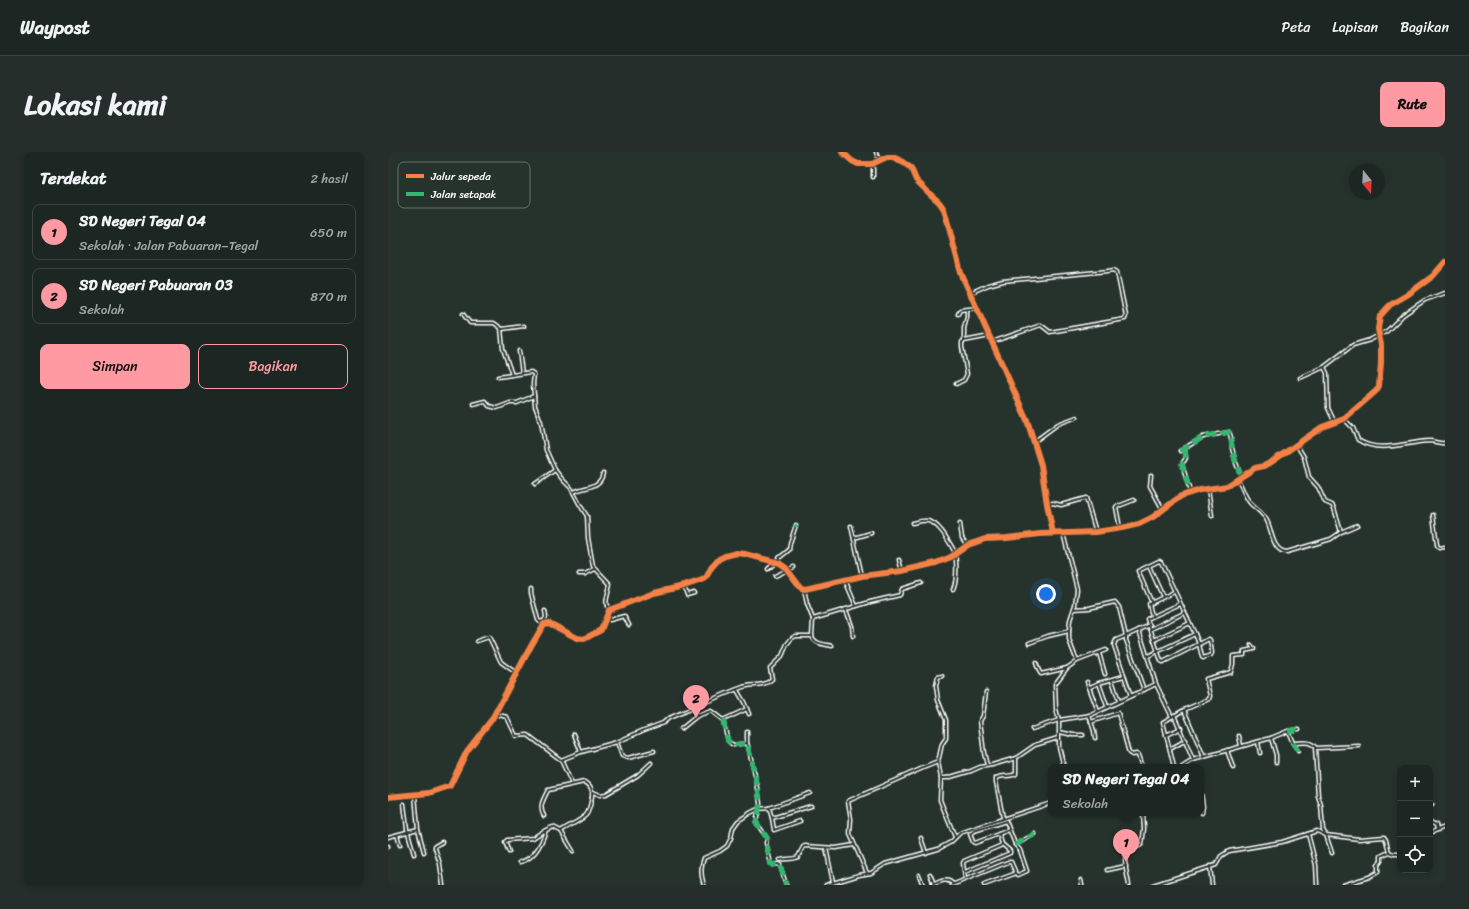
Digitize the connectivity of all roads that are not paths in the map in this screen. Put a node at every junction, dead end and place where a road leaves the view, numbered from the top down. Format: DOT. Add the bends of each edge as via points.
graph roads {
  1 [pos="842,152"];
  2 [pos="876,152"];
  3 [pos="880,160"];
  4 [pos="873,164"];
  5 [pos="873,177"];
  6 [pos="1445,262"];
  7 [pos="970,293"];
  8 [pos="1445,293"];
  9 [pos="977,308"];
  10 [pos="967,310"];
  11 [pos="463,314"];
  12 [pos="958,314"];
  13 [pos="524,326"];
  14 [pos="502,329"];
  15 [pos="990,336"];
  16 [pos="1379,336"];
  17 [pos="964,340"];
  18 [pos="992,342"];
  19 [pos="519,351"];
  20 [pos="1324,367"];
  21 [pos="522,373"];
  22 [pos="512,375"];
  23 [pos="498,377"];
  24 [pos="1300,378"];
  25 [pos="956,384"];
  26 [pos="534,396"];
  27 [pos="473,404"];
  28 [pos="1077,417"];
  29 [pos="1344,419"];
  30 [pos="1335,423"];
  31 [pos="1035,441"];
  32 [pos="1445,443"];
  33 [pos="1296,444"];
  34 [pos="1185,448"];
  35 [pos="1180,451"];
  36 [pos="555,470"];
  37 [pos="603,473"];
  38 [pos="1151,475"];
  39 [pos="1242,476"];
  40 [pos="1238,479"];
  41 [pos="535,484"];
  42 [pos="1208,489"];
  43 [pos="574,492"];
  44 [pos="1190,492"];
  45 [pos="1134,500"];
  46 [pos="1047,504"];
  47 [pos="1163,510"];
  48 [pos="1433,515"];
  49 [pos="1212,516"];
  50 [pos="912,523"];
  51 [pos="960,524"];
  52 [pos="1357,525"];
  53 [pos="796,526"];
  54 [pos="851,526"];
  55 [pos="1123,528"];
  56 [pos="1096,532"];
  57 [pos="1341,532"];
  58 [pos="871,533"];
  59 [pos="1062,533"];
  60 [pos="1053,534"];
  61 [pos="854,538"];
  62 [pos="968,545"];
  63 [pos="1445,547"];
  64 [pos="956,555"];
  65 [pos="899,560"];
  66 [pos="775,562"];
  67 [pos="1149,566"];
  68 [pos="794,567"];
  69 [pos="595,569"];
  70 [pos="768,569"];
  71 [pos="787,569"];
  72 [pos="902,571"];
  73 [pos="579,574"];
  74 [pos="775,576"];
  75 [pos="862,576"];
  76 [pos="845,580"];
  77 [pos="921,583"];
  78 [pos="684,586"];
  79 [pos="531,589"];
  80 [pos="804,589"];
  81 [pos="953,589"];
  82 [pos="1174,592"];
  83 [pos="694,594"];
  84 [pos="1163,597"];
  85 [pos="1152,603"];
  86 [pos="1180,604"];
  87 [pos="856,606"];
  88 [pos="1074,609"];
  89 [pos="609,610"];
  90 [pos="846,610"];
  91 [pos="545,611"];
  92 [pos="1185,613"];
  93 [pos="1152,616"];
  94 [pos="606,617"];
  95 [pos="813,620"];
  96 [pos="545,622"];
  97 [pos="1190,623"];
  98 [pos="629,625"];
  99 [pos="1150,625"];
  100 [pos="1151,628"];
  101 [pos="1139,630"];
  102 [pos="1068,631"];
  103 [pos="1195,634"];
  104 [pos="812,636"];
  105 [pos="853,636"];
  106 [pos="1126,636"];
  107 [pos="1154,640"];
  108 [pos="477,641"];
  109 [pos="1029,643"];
  110 [pos="1199,644"];
  111 [pos="1251,645"];
  112 [pos="832,646"];
  113 [pos="1106,650"];
  114 [pos="1158,651"];
  115 [pos="1099,652"];
  116 [pos="1148,656"];
  117 [pos="1077,661"];
  118 [pos="1036,664"];
  119 [pos="1067,668"];
  120 [pos="517,673"];
  121 [pos="1105,674"];
  122 [pos="942,676"];
  123 [pos="1124,676"];
  124 [pos="1112,680"];
  125 [pos="1087,682"];
  126 [pos="1099,683"];
  127 [pos="1156,684"];
  128 [pos="1090,687"];
  129 [pos="738,690"];
  130 [pos="1144,690"];
  131 [pos="986,692"];
  132 [pos="1131,696"];
  133 [pos="1119,701"];
  134 [pos="1107,706"];
  135 [pos="694,708"];
  136 [pos="747,709"];
  137 [pos="1184,710"];
  138 [pos="1098,711"];
  139 [pos="495,714"];
  140 [pos="749,714"];
  141 [pos="697,716"];
  142 [pos="1089,716"];
  143 [pos="1173,716"];
  144 [pos="723,720"];
  145 [pos="1059,720"];
  146 [pos="1091,722"];
  147 [pos="1181,728"];
  148 [pos="681,729"];
  149 [pos="1032,729"];
  150 [pos="1299,729"];
  151 [pos="1288,731"];
  152 [pos="748,732"];
  153 [pos="1060,732"];
  154 [pos="574,734"];
  155 [pos="1083,735"];
  156 [pos="1166,735"];
  157 [pos="1239,736"];
  158 [pos="1059,738"];
  159 [pos="1095,738"];
  160 [pos="1272,738"];
  161 [pos="1186,740"];
  162 [pos="617,742"];
  163 [pos="1258,742"];
  164 [pos="747,743"];
  165 [pos="1293,743"];
  166 [pos="1241,746"];
  167 [pos="1359,746"];
  168 [pos="1170,748"];
  169 [pos="1315,748"];
  170 [pos="1227,750"];
  171 [pos="654,751"];
  172 [pos="1298,751"];
  173 [pos="581,752"];
  174 [pos="1260,753"];
  175 [pos="1204,757"];
  176 [pos="1016,758"];
  177 [pos="561,760"];
  178 [pos="1193,760"];
  179 [pos="938,762"];
  180 [pos="1276,762"];
  181 [pos="651,763"];
  182 [pos="1063,764"];
  183 [pos="1141,764"];
  184 [pos="1173,764"];
  185 [pos="1186,764"];
  186 [pos="987,765"];
  187 [pos="1233,768"];
  188 [pos="941,778"];
  189 [pos="572,784"];
  190 [pos="592,792"];
  191 [pos="810,793"];
  192 [pos="415,794"];
  193 [pos="388,797"];
  194 [pos="1048,803"];
  195 [pos="404,804"];
  196 [pos="810,806"];
  197 [pos="769,808"];
  198 [pos="758,809"];
  199 [pos="544,816"];
  200 [pos="1143,816"];
  201 [pos="772,818"];
  202 [pos="1003,818"];
  203 [pos="800,821"];
  204 [pos="1433,824"];
  205 [pos="1445,827"];
  206 [pos="418,829"];
  207 [pos="546,830"];
  208 [pos="561,830"];
  209 [pos="1010,830"];
  210 [pos="1437,830"];
  211 [pos="408,832"];
  212 [pos="1433,832"];
  213 [pos="999,834"];
  214 [pos="1035,834"];
  215 [pos="1308,834"];
  216 [pos="396,835"];
  217 [pos="1326,835"];
  218 [pos="388,837"];
  219 [pos="955,837"];
  220 [pos="921,838"];
  221 [pos="442,842"];
  222 [pos="1002,844"];
  223 [pos="400,845"];
  224 [pos="854,845"];
  225 [pos="1016,845"];
  226 [pos="826,848"];
  227 [pos="573,851"];
  228 [pos="424,852"];
  229 [pos="509,852"];
  230 [pos="1389,852"];
  231 [pos="926,853"];
  232 [pos="1332,853"];
  233 [pos="414,854"];
  234 [pos="1397,854"];
  235 [pos="780,860"];
  236 [pos="520,862"];
  237 [pos="1126,866"];
  238 [pos="1210,866"];
  239 [pos="1107,870"];
  240 [pos="965,872"];
  241 [pos="867,873"];
  242 [pos="1015,873"];
  243 [pos="930,874"];
  244 [pos="919,875"];
  245 [pos="965,880"];
  246 [pos="1081,880"];
  247 [pos="833,882"];
  248 [pos="443,885"];
  249 [pos="704,885"];
  250 [pos="786,885"];
  251 [pos="826,885"];
  252 [pos="923,885"];
  253 [pos="934,885"];
  254 [pos="953,885"];
  255 [pos="984,885"];
  256 [pos="1082,885"];
  257 [pos="1129,885"];
  258 [pos="1153,885"];
  259 [pos="1212,885"];
  260 [pos="1317,885"];
  261 [pos="1343,885"];
  1 -- 4 [label="street" via="858,164"];
  2 -- 3 [label="street"];
  3 -- 4 [label="street"];
  3 -- 7 [label="street" via="890,157 901,160 912,169 918,183 942,205 948,219 961,273"];
  4 -- 5 [label="street"];
  6 -- 16 [label="street" via="1433,276 1383,311 1378,322"];
  7 -- 9 [label="street"];
  7 -- 18 [label="street" via="1003,281 1114,270 1117,272 1125,319 1050,332 1041,325"];
  8 -- 16 [label="street" via="1425,300"];
  9 -- 10 [label="street"];
  9 -- 15 [label="street"];
  10 -- 12 [label="street" via="960,310"];
  10 -- 17 [label="street"];
  11 -- 14 [label="street" via="470,323 494,322"];
  13 -- 14 [label="street"];
  14 -- 22 [label="street" via="504,349"];
  15 -- 17 [label="street"];
  15 -- 18 [label="street"];
  16 -- 20 [label="street" via="1353,345"];
  16 -- 29 [label="street" via="1379,386"];
  17 -- 25 [label="street" via="962,345 967,374 964,380"];
  18 -- 31 [label="street"];
  19 -- 21 [label="street"];
  20 -- 24 [label="street"];
  20 -- 30 [label="street" via="1328,373 1328,408"];
  21 -- 22 [label="street"];
  21 -- 26 [label="street" via="534,374"];
  22 -- 23 [label="street"];
  26 -- 27 [label="street" via="497,408 489,406 485,401"];
  26 -- 36 [label="street" via="544,444"];
  28 -- 31 [label="street" via="1058,424"];
  29 -- 30 [label="street"];
  29 -- 32 [label="street" via="1353,428 1358,440 1365,444 1386,447 1430,441"];
  30 -- 33 [label="street" via="1322,427"];
  31 -- 46 [label="street" via="1042,465"];
  33 -- 39 [label="street" via="1266,465"];
  33 -- 57 [label="street" via="1304,457 1310,479 1318,487 1326,504 1334,506"];
  34 -- 35 [label="street"];
  34 -- 39 [label="street" via="1203,437 1229,432 1234,457"];
  34 -- 44 [label="street" via="1186,458 1182,464"];
  36 -- 41 [label="street"];
  36 -- 43 [label="street"];
  37 -- 43 [label="street" via="601,479 593,486"];
  38 -- 47 [label="street" via="1150,486"];
  39 -- 40 [label="street"];
  40 -- 42 [label="street" via="1227,486"];
  40 -- 57 [label="street" via="1250,503 1268,521 1272,536 1282,552 1331,539"];
  42 -- 44 [label="street"];
  42 -- 49 [label="street"];
  43 -- 69 [label="street" via="588,517 588,538"];
  44 -- 47 [label="street" via="1178,497"];
  45 -- 55 [label="street" via="1116,507"];
  46 -- 56 [label="street" via="1061,504 1086,498"];
  46 -- 60 [label="street"];
  47 -- 55 [label="street" via="1151,519"];
  48 -- 63 [label="street" via="1437,545 1440,548"];
  50 -- 64 [label="street" via="931,522 944,534"];
  51 -- 62 [label="street" via="962,538"];
  52 -- 57 [label="street"];
  53 -- 66 [label="street" via="789,550"];
  54 -- 61 [label="street"];
  55 -- 56 [label="street"];
  56 -- 59 [label="street"];
  58 -- 61 [label="street"];
  59 -- 60 [label="street"];
  59 -- 88 [label="street" via="1076,588"];
  60 -- 62 [label="street" via="986,539"];
  61 -- 75 [label="street"];
  62 -- 64 [label="street"];
  64 -- 72 [label="street"];
  64 -- 81 [label="street"];
  65 -- 72 [label="street"];
  66 -- 70 [label="street"];
  66 -- 71 [label="street"];
  66 -- 78 [label="street" via="742,553 726,556 717,561 705,579"];
  67 -- 82 [label="street" via="1161,562"];
  67 -- 84 [label="street"];
  67 -- 85 [label="street" via="1138,572"];
  68 -- 71 [label="street"];
  69 -- 73 [label="street"];
  69 -- 89 [label="street" via="610,584 606,603"];
  71 -- 74 [label="street"];
  71 -- 80 [label="street"];
  72 -- 75 [label="street"];
  75 -- 76 [label="street"];
  76 -- 80 [label="street"];
  76 -- 87 [label="street"];
  77 -- 87 [label="street" via="902,589 900,595"];
  78 -- 83 [label="street" via="687,595"];
  78 -- 89 [label="street" via="654,593"];
  79 -- 96 [label="street" via="538,620"];
  80 -- 95 [label="street"];
  82 -- 84 [label="street"];
  82 -- 86 [label="street"];
  84 -- 85 [label="street"];
  85 -- 93 [label="street" via="1148,606"];
  86 -- 92 [label="street"];
  86 -- 93 [label="street"];
  87 -- 90 [label="street"];
  88 -- 102 [label="street"];
  88 -- 106 [label="street" via="1116,602"];
  89 -- 94 [label="street"];
  90 -- 95 [label="street"];
  90 -- 105 [label="street"];
  91 -- 96 [label="street"];
  92 -- 97 [label="street"];
  92 -- 100 [label="street"];
  93 -- 99 [label="street" via="1147,619"];
  94 -- 96 [label="street" via="599,631 582,639"];
  94 -- 98 [label="street" via="610,620 624,616"];
  95 -- 104 [label="street"];
  96 -- 120 [label="street"];
  97 -- 103 [label="street"];
  97 -- 107 [label="street"];
  99 -- 100 [label="street"];
  99 -- 101 [label="street"];
  100 -- 107 [label="street"];
  101 -- 106 [label="street"];
  101 -- 116 [label="street"];
  102 -- 109 [label="street"];
  102 -- 117 [label="street"];
  103 -- 110 [label="street"];
  103 -- 114 [label="street"];
  104 -- 112 [label="street" via="815,641"];
  104 -- 129 [label="street" via="792,638 782,656 770,668 771,680"];
  106 -- 123 [label="street" via="1114,643"];
  106 -- 130 [label="street"];
  107 -- 114 [label="street"];
  108 -- 120 [label="street" via="489,637 501,662"];
  110 -- 110 [label="street" via="1202,658 1212,654 1210,639"];
  110 -- 114 [label="street" via="1163,662"];
  111 -- 137 [label="street" via="1253,650 1232,657 1231,672 1206,679 1210,699"];
  113 -- 115 [label="street"];
  114 -- 116 [label="street"];
  115 -- 117 [label="street"];
  115 -- 121 [label="street"];
  116 -- 127 [label="street"];
  117 -- 119 [label="street"];
  118 -- 119 [label="street" via="1041,674"];
  119 -- 145 [label="street" via="1055,684"];
  120 -- 139 [label="street"];
  122 -- 179 [label="street" via="938,678 936,686 938,700 946,720 946,734"];
  123 -- 124 [label="street"];
  123 -- 132 [label="street"];
  124 -- 126 [label="street"];
  124 -- 133 [label="street"];
  125 -- 128 [label="street"];
  126 -- 128 [label="street"];
  126 -- 134 [label="street"];
  127 -- 130 [label="street"];
  127 -- 143 [label="street"];
  128 -- 138 [label="street"];
  129 -- 135 [label="street"];
  129 -- 136 [label="street"];
  130 -- 132 [label="street"];
  131 -- 186 [label="street" via="980,721"];
  132 -- 133 [label="street"];
  133 -- 134 [label="street"];
  134 -- 138 [label="street"];
  135 -- 141 [label="street"];
  135 -- 162 [label="street"];
  136 -- 140 [label="street"];
  136 -- 144 [label="street"];
  137 -- 143 [label="street"];
  137 -- 175 [label="street"];
  138 -- 142 [label="street"];
  139 -- 177 [label="street" via="507,717 516,736 528,735"];
  139 -- 192 [label="street" via="467,751 450,786"];
  141 -- 144 [label="street" via="711,711"];
  141 -- 148 [label="street"];
  142 -- 145 [label="street"];
  142 -- 146 [label="street"];
  143 -- 147 [label="street"];
  143 -- 156 [label="street" via="1163,722"];
  144 -- 164 [label="street" via="730,743"];
  145 -- 149 [label="street"];
  145 -- 153 [label="street"];
  146 -- 159 [label="street"];
  146 -- 183 [label="street" via="1118,713 1129,753 1138,755"];
  147 -- 156 [label="street"];
  147 -- 161 [label="street"];
  150 -- 151 [label="street"];
  151 -- 160 [label="street"];
  151 -- 165 [label="street"];
  152 -- 164 [label="street"];
  153 -- 155 [label="street"];
  153 -- 158 [label="street"];
  154 -- 173 [label="street"];
  156 -- 168 [label="street"];
  157 -- 166 [label="street"];
  158 -- 176 [label="street" via="1035,745"];
  158 -- 182 [label="street"];
  160 -- 163 [label="street"];
  160 -- 180 [label="street"];
  161 -- 168 [label="street"];
  161 -- 178 [label="street"];
  162 -- 171 [label="street" via="622,756 628,758"];
  162 -- 173 [label="street"];
  163 -- 166 [label="street"];
  163 -- 174 [label="street"];
  164 -- 198 [label="street" via="758,788"];
  165 -- 169 [label="street" via="1310,742"];
  165 -- 172 [label="street"];
  166 -- 170 [label="street"];
  167 -- 169 [label="street"];
  168 -- 184 [label="street"];
  169 -- 217 [label="street" via="1318,796"];
  170 -- 175 [label="street"];
  170 -- 187 [label="street"];
  173 -- 177 [label="street"];
  175 -- 178 [label="street"];
  176 -- 186 [label="street"];
  176 -- 202 [label="street" via="1016,774 996,778"];
  177 -- 189 [label="street"];
  178 -- 185 [label="street"];
  179 -- 188 [label="street"];
  179 -- 224 [label="street" via="848,801 850,834"];
  181 -- 190 [label="street" via="638,775 606,794"];
  186 -- 188 [label="street"];
  188 -- 219 [label="street" via="940,800"];
  189 -- 190 [label="street" via="586,782"];
  189 -- 199 [label="street" via="548,790 541,804"];
  190 -- 208 [label="street" via="590,810 585,816"];
  191 -- 197 [label="street"];
  192 -- 193 [label="street"];
  192 -- 206 [label="street"];
  194 -- 202 [label="street"];
  195 -- 211 [label="street"];
  196 -- 201 [label="street"];
  197 -- 198 [label="street"];
  197 -- 201 [label="street"];
  198 -- 249 [label="street" via="738,821 727,846 704,858 700,872"];
  198 -- 250 [label="street" via="756,822 767,838 771,864 780,865"];
  200 -- 237 [label="street" via="1142,844 1126,852"];
  201 -- 203 [label="street" via="774,830"];
  202 -- 219 [label="street"];
  204 -- 210 [label="street"];
  205 -- 210 [label="street"];
  206 -- 211 [label="street"];
  206 -- 228 [label="street"];
  207 -- 208 [label="street" via="555,827"];
  207 -- 229 [label="street" via="533,838 505,841"];
  207 -- 236 [label="street" via="537,849 527,860"];
  208 -- 227 [label="street"];
  209 -- 213 [label="street"];
  209 -- 213 [label="street" via="1005,820 970,834 972,842 975,843"];
  209 -- 225 [label="street"];
  210 -- 212 [label="street"];
  211 -- 216 [label="street"];
  211 -- 233 [label="street"];
  213 -- 222 [label="street"];
  214 -- 225 [label="street"];
  215 -- 217 [label="street" via="1317,830"];
  215 -- 238 [label="street" via="1229,851 1221,856 1217,864"];
  215 -- 260 [label="street" via="1316,865"];
  216 -- 218 [label="street"];
  216 -- 223 [label="street"];
  217 -- 230 [label="street" via="1359,840 1384,837"];
  217 -- 232 [label="street"];
  219 -- 231 [label="street" via="950,843"];
  220 -- 231 [label="street"];
  221 -- 248 [label="street" via="435,848"];
  222 -- 240 [label="street" via="964,861"];
  222 -- 240 [label="street" via="1010,853"];
  224 -- 226 [label="street"];
  224 -- 241 [label="street"];
  225 -- 242 [label="street" via="1027,871 1018,875"];
  226 -- 235 [label="street" via="805,846 798,857"];
  226 -- 247 [label="street"];
  230 -- 234 [label="street"];
  230 -- 261 [label="street" via="1381,856 1378,872"];
  231 -- 241 [label="street" via="885,864"];
  237 -- 239 [label="street"];
  237 -- 257 [label="street"];
  238 -- 258 [label="street"];
  238 -- 259 [label="street"];
  240 -- 245 [label="street"];
  241 -- 247 [label="street"];
  242 -- 245 [label="street" via="1011,862 1008,862"];
  242 -- 255 [label="street"];
  243 -- 253 [label="street"];
  244 -- 252 [label="street"];
  245 -- 254 [label="street"];
  246 -- 256 [label="street"];
  247 -- 251 [label="street"];
  253 -- 254 [label="street" via="944,880"];
}
